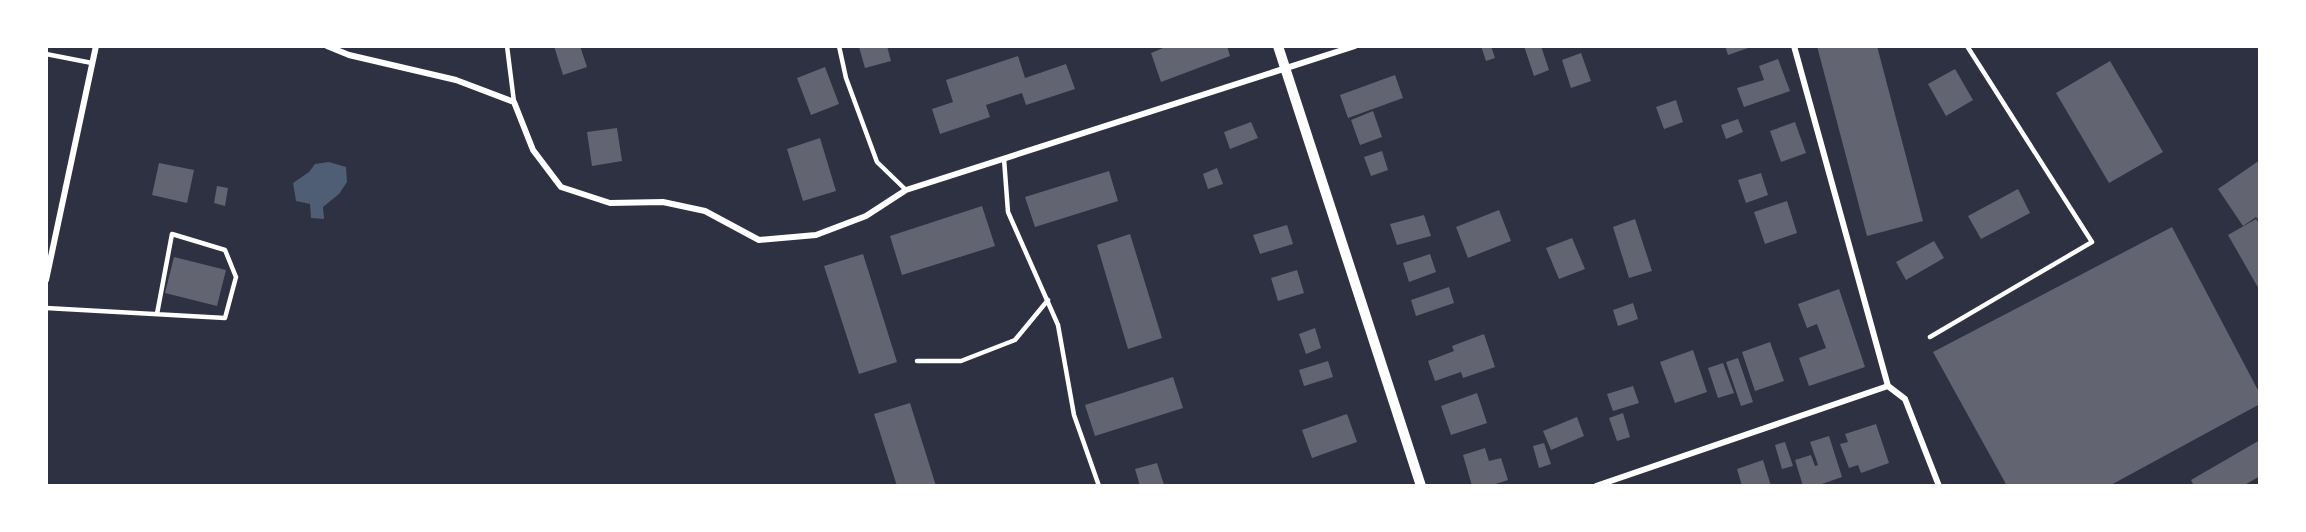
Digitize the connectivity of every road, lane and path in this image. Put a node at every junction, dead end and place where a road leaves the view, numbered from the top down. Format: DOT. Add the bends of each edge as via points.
graph roads {
  1 [pos="96,46"];
  2 [pos="327,46"];
  3 [pos="507,46"];
  4 [pos="839,46"];
  5 [pos="1278,46"];
  6 [pos="1355,46"];
  7 [pos="1794,46"];
  8 [pos="1967,46"];
  9 [pos="46,54"];
  10 [pos="92,63"];
  11 [pos="1286,70"];
  12 [pos="514,102"];
  13 [pos="1004,159"];
  14 [pos="906,190"];
  15 [pos="48,267"];
  16 [pos="46,280"];
  17 [pos="1048,300"];
  18 [pos="46,308"];
  19 [pos="158,314"];
  20 [pos="1930,337"];
  21 [pos="916,361"];
  22 [pos="1888,386"];
  23 [pos="1099,486"];
  24 [pos="1421,486"];
  25 [pos="1596,486"];
  26 [pos="1939,486"];
  1 -- 10 [label="street"];
  2 -- 12 [label="street" via="349,55 456,80"];
  3 -- 12 [label="lane"];
  4 -- 14 [label="lane" via="846,78 877,162"];
  5 -- 11 [label="street"];
  6 -- 11 [label="street"];
  7 -- 22 [label="street"];
  8 -- 20 [label="lane" via="2092,242"];
  9 -- 10 [label="lane"];
  10 -- 15 [label="street"];
  11 -- 13 [label="street"];
  11 -- 24 [label="street"];
  12 -- 14 [label="street" via="532,150 561,187 610,203 663,202 705,211 759,240 816,235 866,216"];
  13 -- 14 [label="street"];
  13 -- 17 [label="lane" via="1008,212"];
  15 -- 16 [label="street"];
  17 -- 21 [label="lane" via="1015,340 961,361"];
  17 -- 23 [label="lane" via="1058,325 1074,415"];
  18 -- 19 [label="lane"];
  19 -- 19 [label="lane" via="172,234 225,250 236,277 225,318"];
  22 -- 25 [label="street"];
  22 -- 26 [label="street" via="1905,399"];
}
